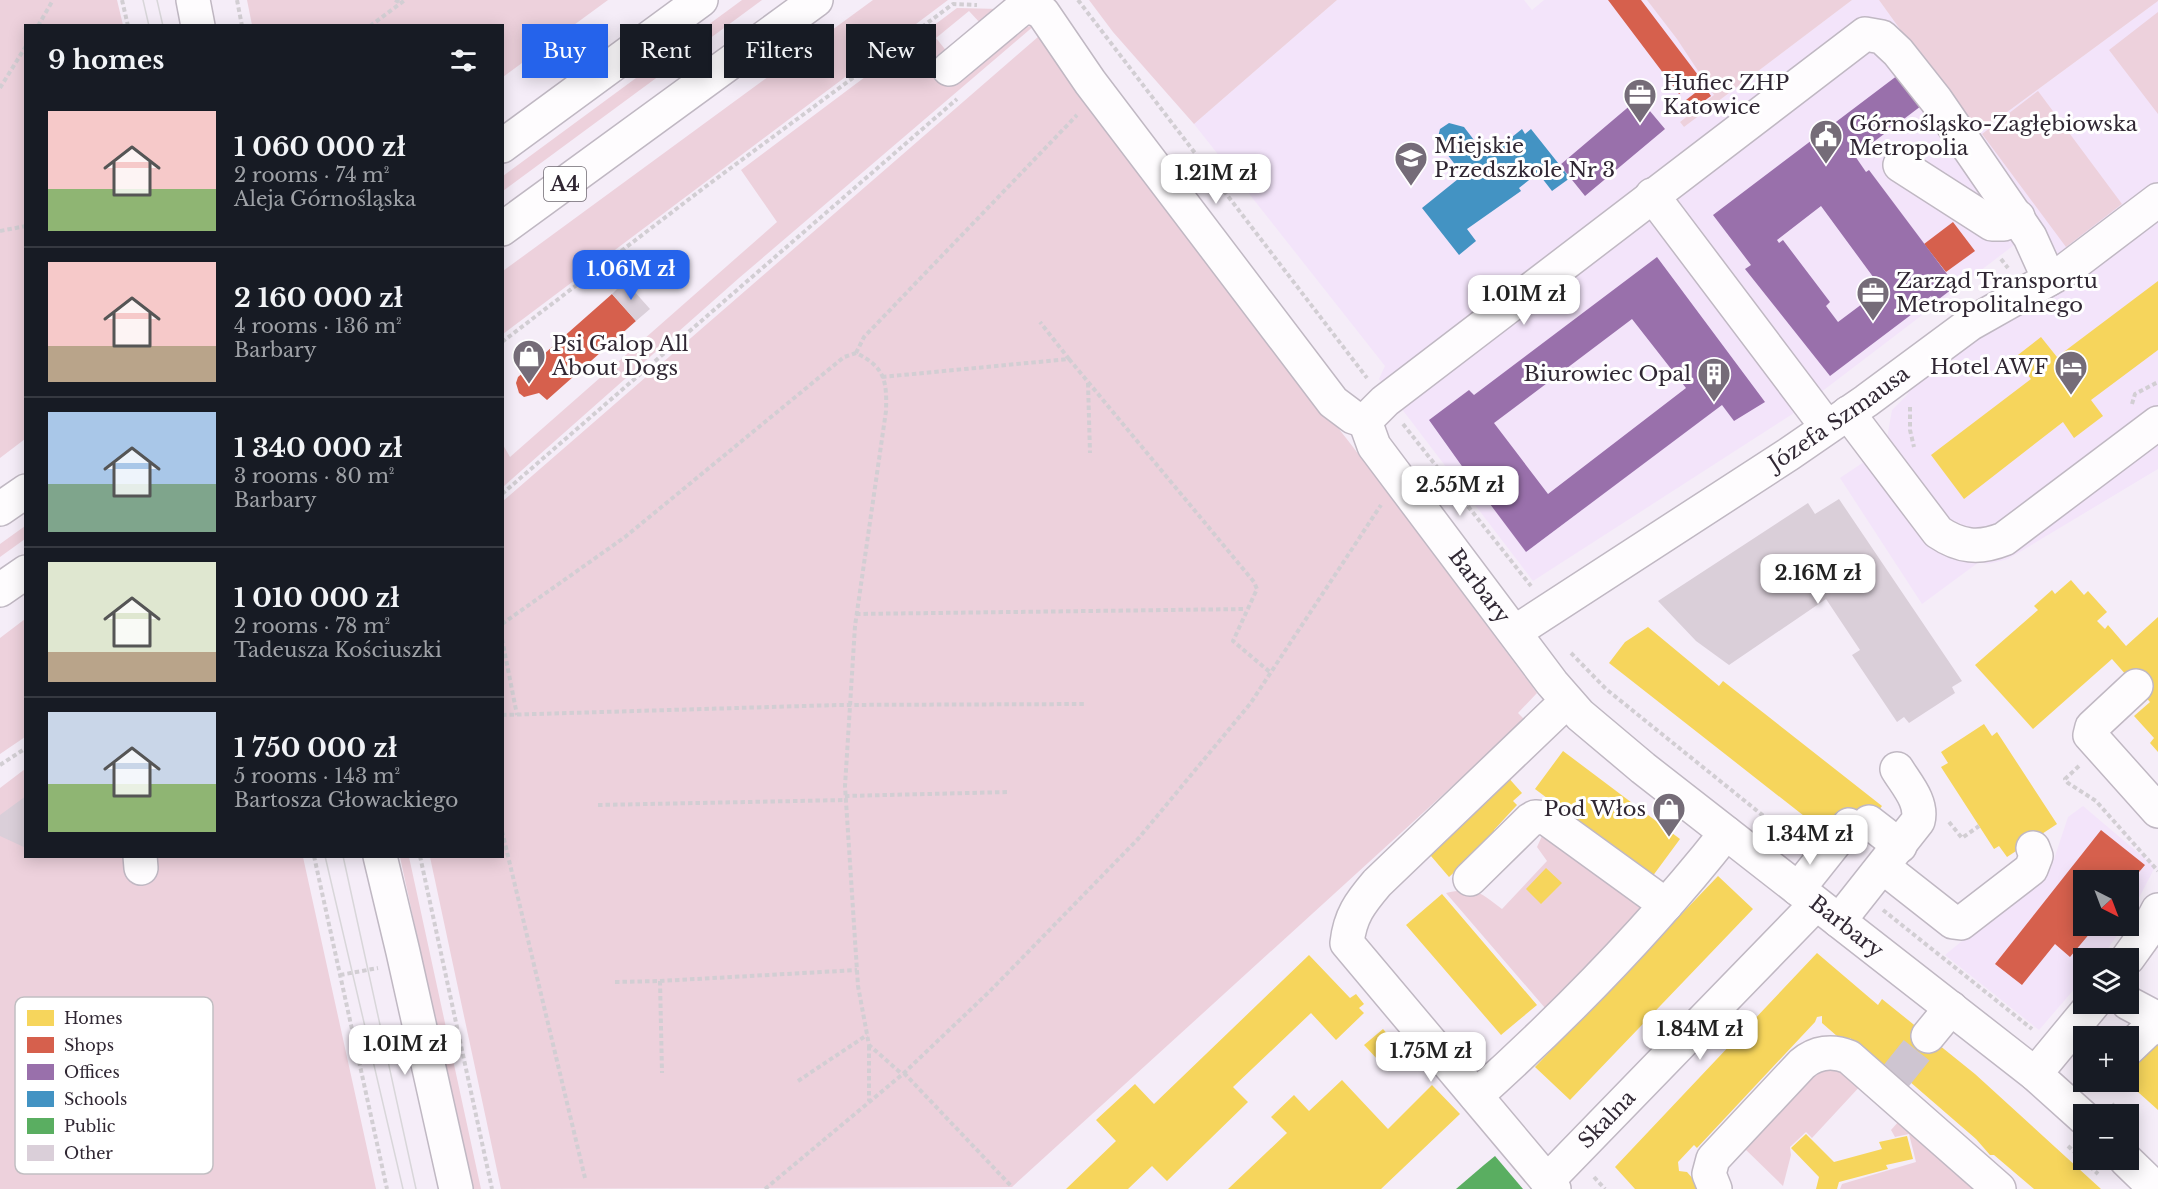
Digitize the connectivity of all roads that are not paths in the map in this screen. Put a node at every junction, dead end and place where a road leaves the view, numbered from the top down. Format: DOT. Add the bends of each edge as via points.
graph roads {
  1 [pos="193,0"];
  2 [pos="701,0"];
  3 [pos="816,0"];
  4 [pos="198,24"];
  5 [pos="955,82"];
  6 [pos="504,145"];
  7 [pos="1900,165"];
  8 [pos="1652,195"];
  9 [pos="2158,200"];
  10 [pos="2018,217"];
  11 [pos="504,228"];
  12 [pos="2049,279"];
  13 [pos="1375,411"];
  14 [pos="1837,420"];
  15 [pos="2158,423"];
  16 [pos="24,492"];
  17 [pos="0,509"];
  18 [pos="24,573"];
  19 [pos="0,590"];
  20 [pos="1515,632"];
  21 [pos="2136,686"];
  22 [pos="1567,701"];
  23 [pos="1897,769"];
  24 [pos="2158,811"];
  25 [pos="1726,833"];
  26 [pos="1900,845"];
  27 [pos="2032,848"];
  28 [pos="380,858"];
  29 [pos="1470,879"];
  30 [pos="1666,905"];
  31 [pos="1818,905"];
  32 [pos="2158,910"];
  33 [pos="2135,948"];
  34 [pos="1951,1008"];
  35 [pos="2139,1009"];
  36 [pos="2085,1014"];
  37 [pos="2158,1019"];
  38 [pos="2158,1026"];
  39 [pos="1928,1036"];
  40 [pos="2139,1039"];
  41 [pos="2035,1074"];
  42 [pos="1476,1096"];
  43 [pos="2073,1108"];
  44 [pos="2136,1170"];
  45 [pos="1551,1185"];
  46 [pos="456,1189"];
  47 [pos="1715,1189"];
  48 [pos="1999,1189"];
  49 [pos="2156,1189"];
  1 -- 4 [label="main road"];
  2 -- 6 [label="main road"];
  3 -- 11 [label="main road, A4"];
  5 -- 13 [label="main road" via="1021,9 1038,9 1333,402 1353,417"];
  7 -- 10 [label="main road" via="1992,224 2004,224"];
  8 -- 10 [label="main road" via="1865,34 1882,37 1898,52"];
  8 -- 13 [label="main road"];
  8 -- 14 [label="main road"];
  9 -- 12 [label="main road, Józefa Szmausa" via="2067,270"];
  10 -- 12 [label="main road"];
  12 -- 14 [label="main road, Józefa Szmausa" via="1970,324"];
  13 -- 20 [label="main road, Barbary" via="1374,446"];
  14 -- 15 [label="main road" via="1938,532 1953,542 1974,546 2004,540"];
  14 -- 20 [label="main road, Józefa Szmausa"];
  16 -- 17 [label="main road"];
  18 -- 19 [label="main road"];
  20 -- 22 [label="main road, Barbary"];
  21 -- 24 [label="main road" via="2090,730 2092,739"];
  22 -- 25 [label="main road, Barbary" via="1618,748"];
  22 -- 42 [label="main road" via="1377,883 1356,906 1350,923 1347,943"];
  23 -- 26 [label="main road" via="1919,807"];
  25 -- 30 [label="main road"];
  25 -- 31 [label="main road, Barbary"];
  26 -- 27 [label="main road" via="1953,922 1961,923 2031,869 2036,856"];
  26 -- 31 [label="main road"];
  26 -- 31 [label="main road" via="1859,824"];
  28 -- 46 [label="main road"];
  29 -- 30 [label="main road" via="1530,820 1541,817"];
  30 -- 42 [label="main road" via="1548,1032"];
  31 -- 34 [label="main road, Barbary"];
  31 -- 45 [label="main road, Skalna"];
  32 -- 33 [label="main road"];
  34 -- 39 [label="main road"];
  34 -- 41 [label="main road, Barbary"];
  35 -- 37 [label="main road"];
  36 -- 41 [label="main road"];
  38 -- 40 [label="main road"];
  41 -- 43 [label="main road, Barbary"];
  42 -- 45 [label="main road"];
  44 -- 49 [label="main road"];
  47 -- 48 [label="main road" via="1709,1174 1713,1159 1810,1058 1820,1053 1840,1053 1890,1082"];
}
